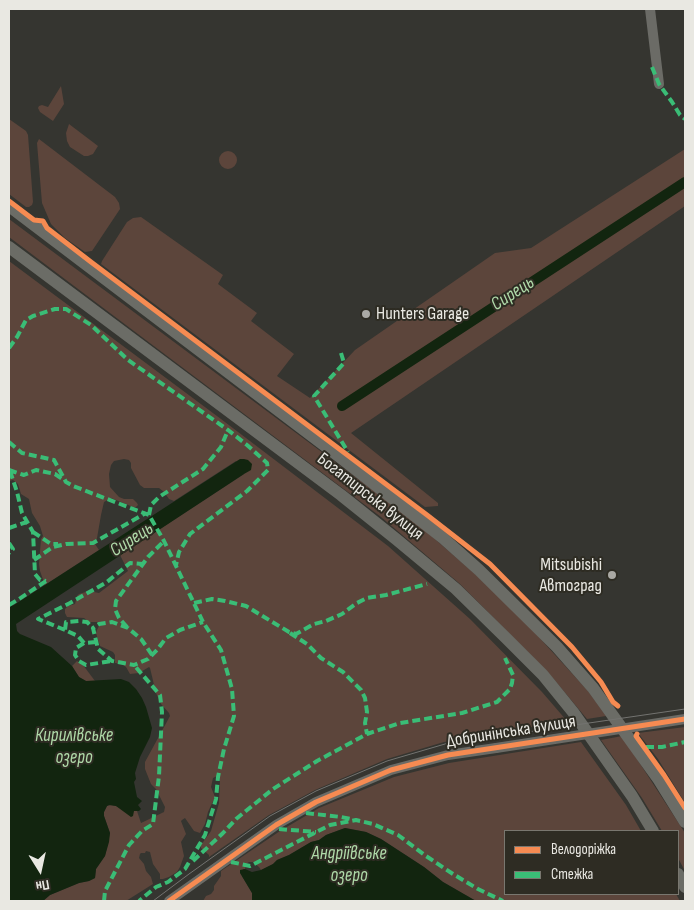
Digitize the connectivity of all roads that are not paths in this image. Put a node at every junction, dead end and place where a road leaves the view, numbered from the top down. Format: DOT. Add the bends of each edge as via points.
graph roads {
  1 [pos="650,9"];
  2 [pos="659,84"];
  3 [pos="9,206"];
  4 [pos="9,247"];
  5 [pos="685,719"];
  6 [pos="685,822"];
  7 [pos="652,830"];
  8 [pos="169,901"];
  1 -- 2 [label="street"];
  3 -- 6 [label="main road, Богатирська вулиця" via="342,458 483,574 557,647 593,688"];
  4 -- 7 [label="main road, Богатирська вулиця" via="341,495 456,589 573,712"];
  5 -- 8 [label="street, Добринінська вулиця, bridge" via="448,755 391,770 316,802 276,825"];
}
